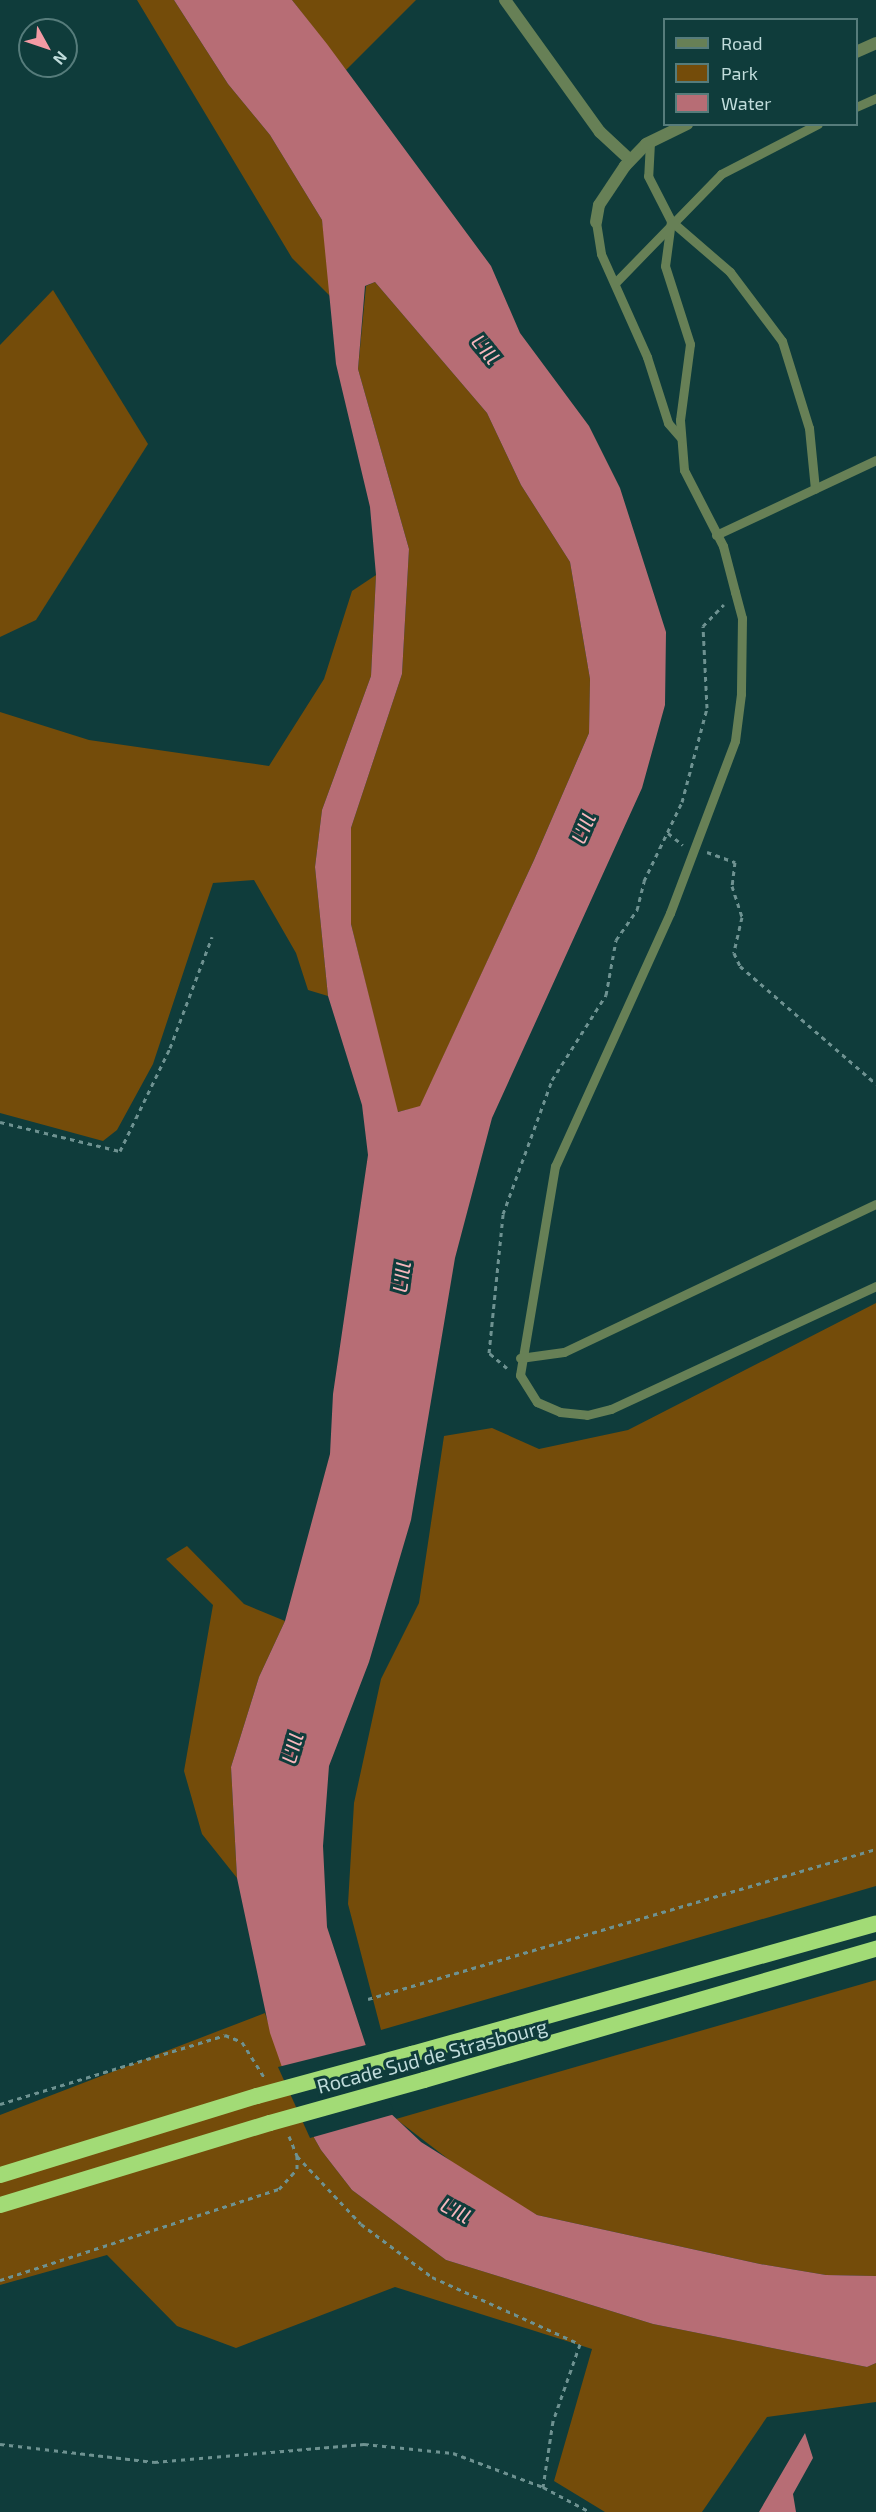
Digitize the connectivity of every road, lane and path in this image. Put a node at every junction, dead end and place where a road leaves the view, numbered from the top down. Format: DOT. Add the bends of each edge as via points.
graph roads {
  1 [pos="505,0"];
  2 [pos="876,43"];
  3 [pos="858,51"];
  4 [pos="876,98"];
  5 [pos="858,106"];
  6 [pos="683,126"];
  7 [pos="814,126"];
  8 [pos="650,142"];
  9 [pos="630,160"];
  10 [pos="671,221"];
  11 [pos="596,222"];
  12 [pos="615,283"];
  13 [pos="681,438"];
  14 [pos="876,460"];
  15 [pos="815,489"];
  16 [pos="716,535"];
  17 [pos="735,592"];
  18 [pos="668,833"];
  19 [pos="694,848"];
  20 [pos="212,937"];
  21 [pos="876,1084"];
  22 [pos="0,1122"];
  23 [pos="876,1204"];
  24 [pos="876,1286"];
  25 [pos="520,1358"];
  26 [pos="520,1375"];
  27 [pos="876,1849"];
  28 [pos="875,1924"];
  29 [pos="876,1949"];
  30 [pos="368,1999"];
  31 [pos="265,2080"];
  32 [pos="0,2104"];
  33 [pos="277,2123"];
  34 [pos="297,2156"];
  35 [pos="0,2175"];
  36 [pos="0,2205"];
  37 [pos="0,2280"];
  38 [pos="0,2444"];
  39 [pos="543,2487"];
  40 [pos="590,2512"];
  1 -- 9 [label="street" via="600,132"];
  2 -- 3 [label="street"];
  4 -- 5 [label="lane"];
  6 -- 8 [label="street"];
  7 -- 10 [label="lane" via="721,174"];
  8 -- 9 [label="street"];
  8 -- 10 [label="lane" via="648,176"];
  9 -- 11 [label="street" via="599,205"];
  10 -- 12 [label="lane"];
  10 -- 13 [label="lane" via="664,266 690,344"];
  10 -- 15 [label="lane" via="730,272 782,341 809,429"];
  11 -- 12 [label="lane" via="598,247"];
  12 -- 13 [label="lane" via="647,357 668,423"];
  13 -- 16 [label="lane" via="684,470"];
  14 -- 15 [label="lane"];
  15 -- 16 [label="lane"];
  16 -- 17 [label="lane"];
  17 -- 18 [label="path" via="703,626 707,708"];
  17 -- 19 [label="lane" via="742,630 735,741"];
  18 -- 19 [label="path"];
  18 -- 26 [label="path" via="644,881 637,910 616,940 606,994 552,1080 503,1214 489,1353 495,1363"];
  19 -- 21 [label="path" via="735,862 732,886 742,917 734,953 740,966"];
  19 -- 25 [label="lane" via="555,1166"];
  20 -- 22 [label="path" via="170,1048 120,1151"];
  23 -- 25 [label="lane" via="564,1352"];
  24 -- 26 [label="lane" via="611,1409 587,1415 560,1412 537,1402"];
  25 -- 26 [label="lane"];
  27 -- 30 [label="path"];
  28 -- 35 [label="highway, Rocade Sud de Strasbourg, bridge" via="257,2096"];
  29 -- 33 [label="highway, Rocade Sud de Strasbourg, bridge"];
  31 -- 32 [label="path" via="242,2042 225,2036"];
  33 -- 34 [label="path"];
  33 -- 36 [label="highway, Rocade Sud de Strasbourg"];
  34 -- 37 [label="path" via="297,2169 279,2189"];
  34 -- 39 [label="path" via="361,2224 432,2277 580,2344 553,2421"];
  38 -- 39 [label="path" via="154,2462 364,2444 453,2453"];
  39 -- 40 [label="path"];
}
